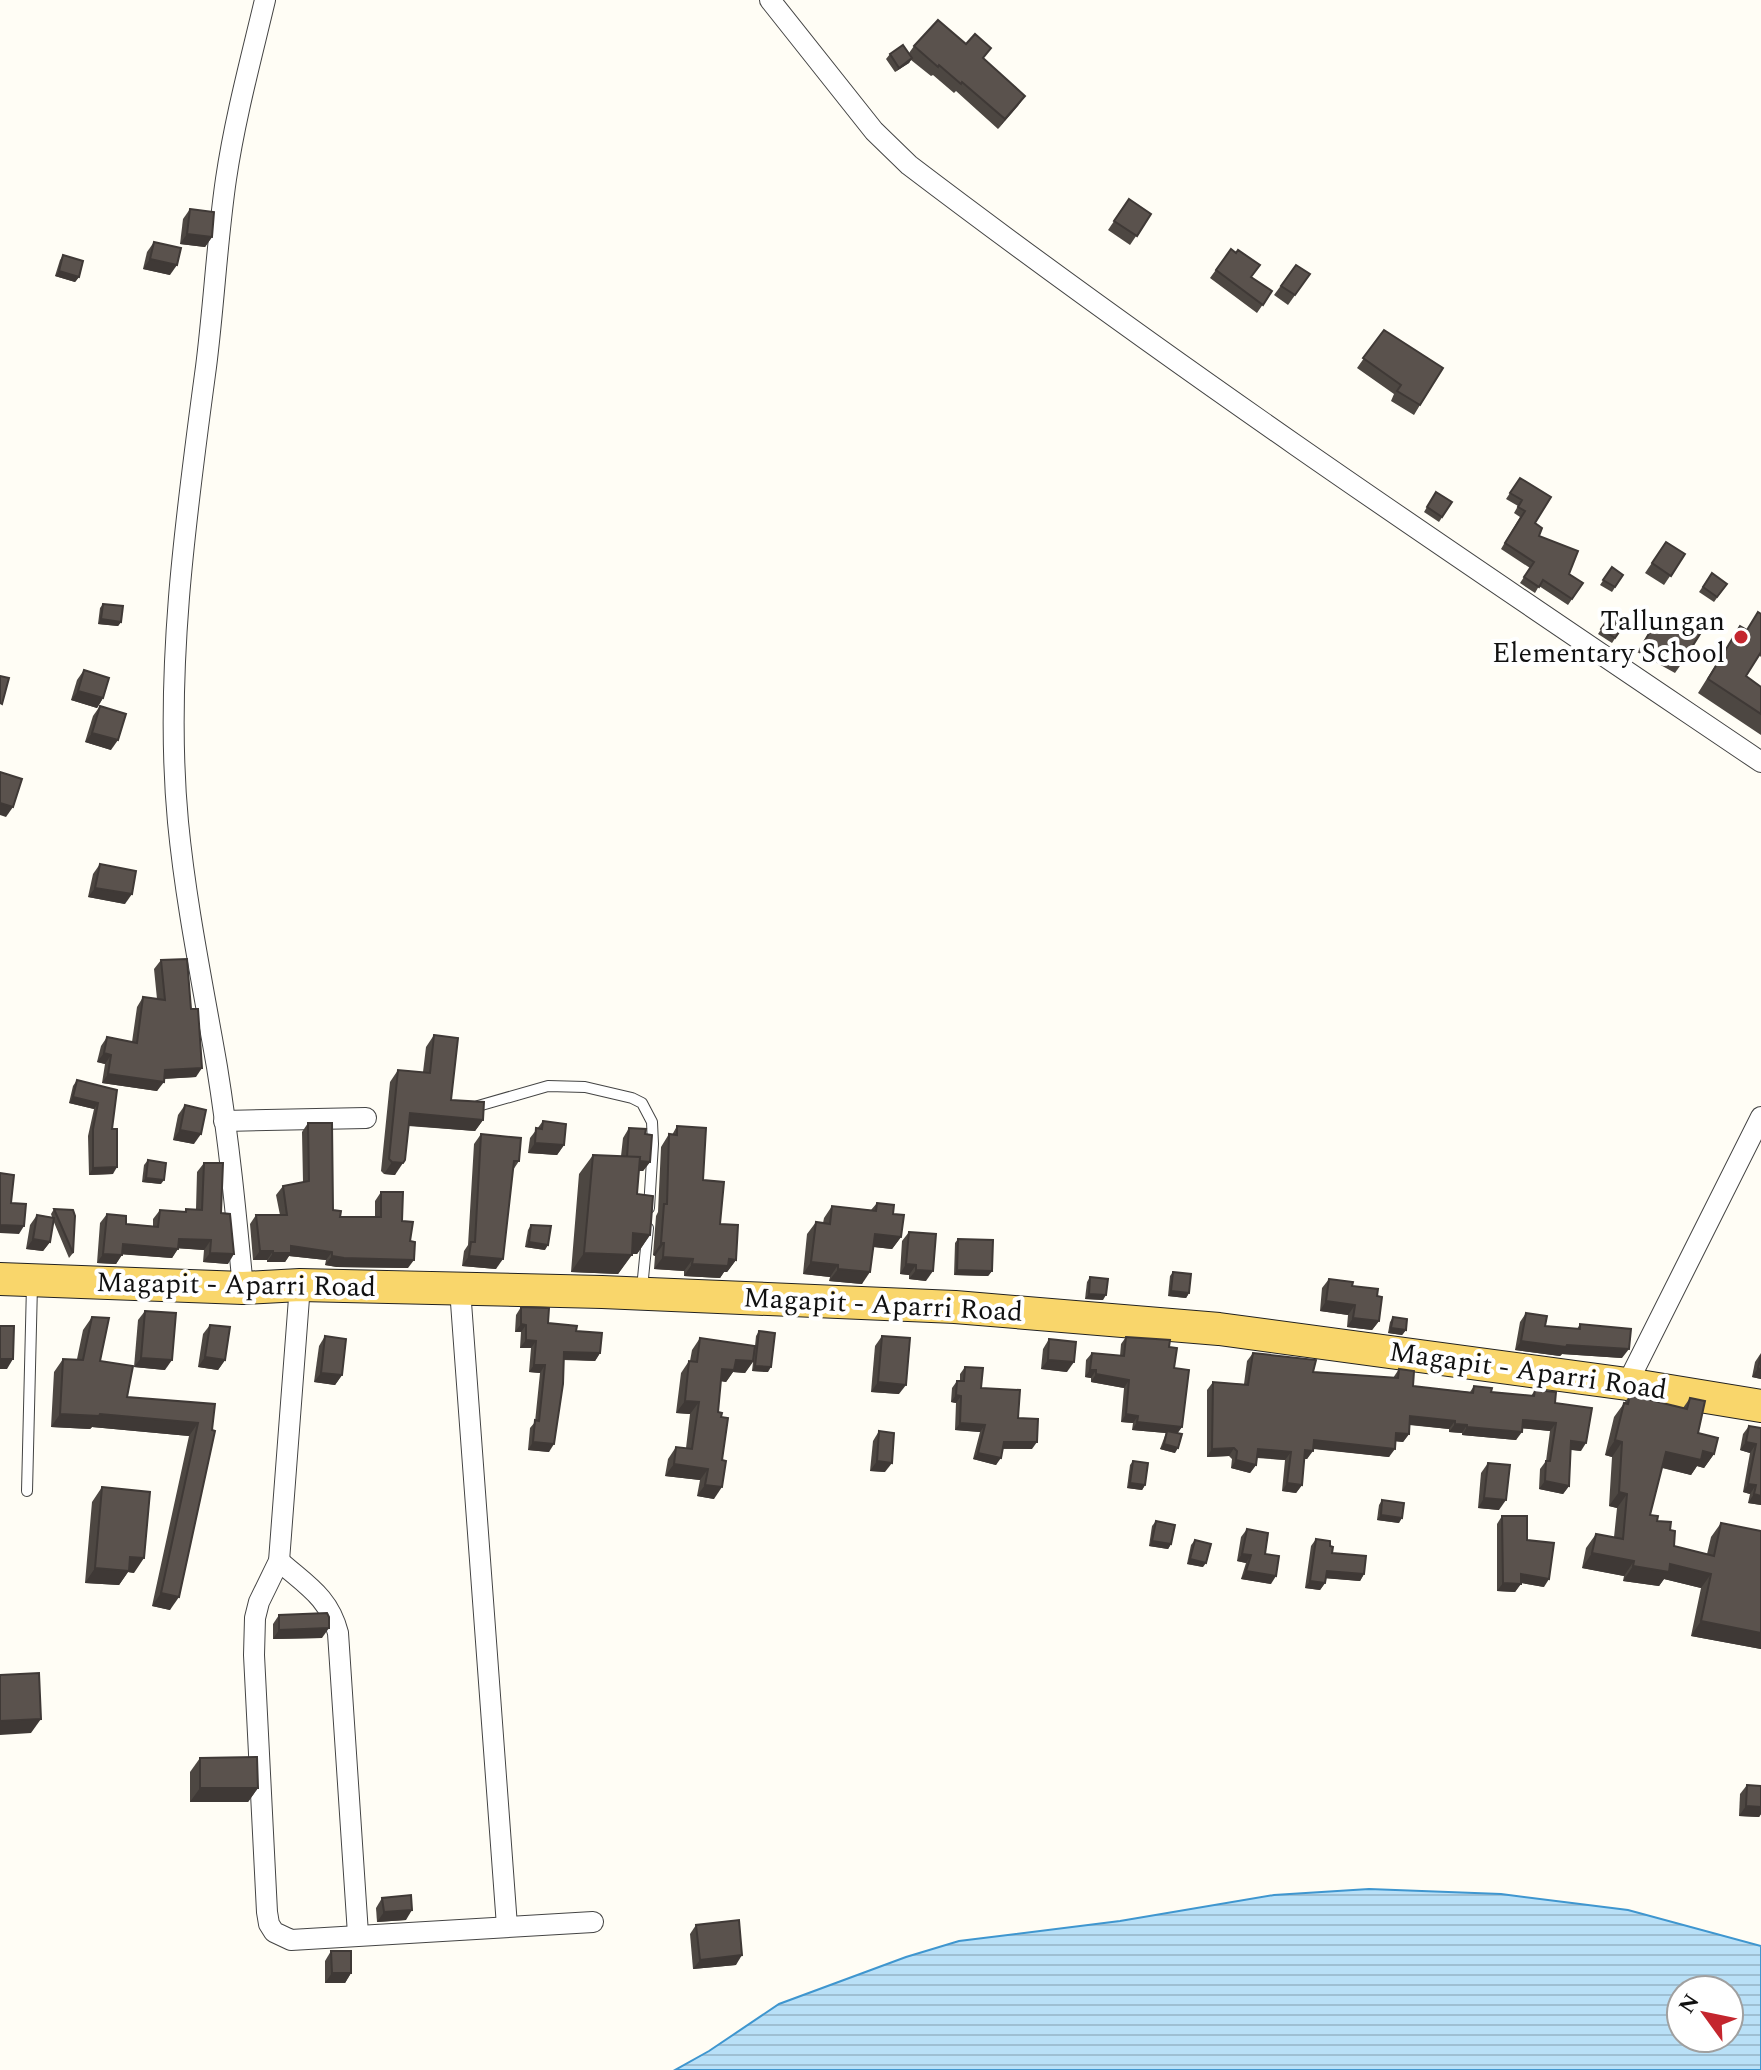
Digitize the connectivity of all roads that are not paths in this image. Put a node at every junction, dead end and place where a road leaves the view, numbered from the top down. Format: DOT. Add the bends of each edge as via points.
graph roads {
  1 [pos="265,0"];
  2 [pos="770,0"];
  3 [pos="1761,762"];
  4 [pos="478,1106"];
  5 [pos="1761,1117"];
  6 [pos="366,1118"];
  7 [pos="224,1121"];
  8 [pos="16,1280"];
  9 [pos="300,1285"];
  10 [pos="243,1288"];
  11 [pos="460,1289"];
  12 [pos="641,1294"];
  13 [pos="1627,1384"];
  14 [pos="1761,1406"];
  15 [pos="27,1491"];
  16 [pos="279,1561"];
  17 [pos="593,1922"];
  18 [pos="507,1926"];
  19 [pos="358,1934"];
  1 -- 7 [label="street" via="226,180 184,534 174,696 178,820"];
  2 -- 3 [label="street" via="874,131 909,165 1279,435"];
  4 -- 12 [label="lane" via="548,1086 585,1087 642,1103 652,1122 653,1144"];
  5 -- 13 [label="street"];
  6 -- 7 [label="street"];
  7 -- 10 [label="street"];
  8 -- 10 [label="main road, Magapit - Aparri Road"];
  8 -- 15 [label="lane"];
  9 -- 10 [label="main road, Magapit - Aparri Road"];
  9 -- 11 [label="main road, Magapit - Aparri Road"];
  9 -- 16 [label="street"];
  11 -- 12 [label="main road, Magapit - Aparri Road"];
  11 -- 18 [label="street"];
  12 -- 13 [label="main road, Magapit - Aparri Road" via="955,1307 1174,1324"];
  13 -- 14 [label="main road, Magapit - Aparri Road"];
  16 -- 19 [label="street" via="326,1602 338,1633"];
  16 -- 19 [label="street" via="259,1602 254,1643 269,1924 291,1940"];
  17 -- 18 [label="street"];
  18 -- 19 [label="street"];
}
